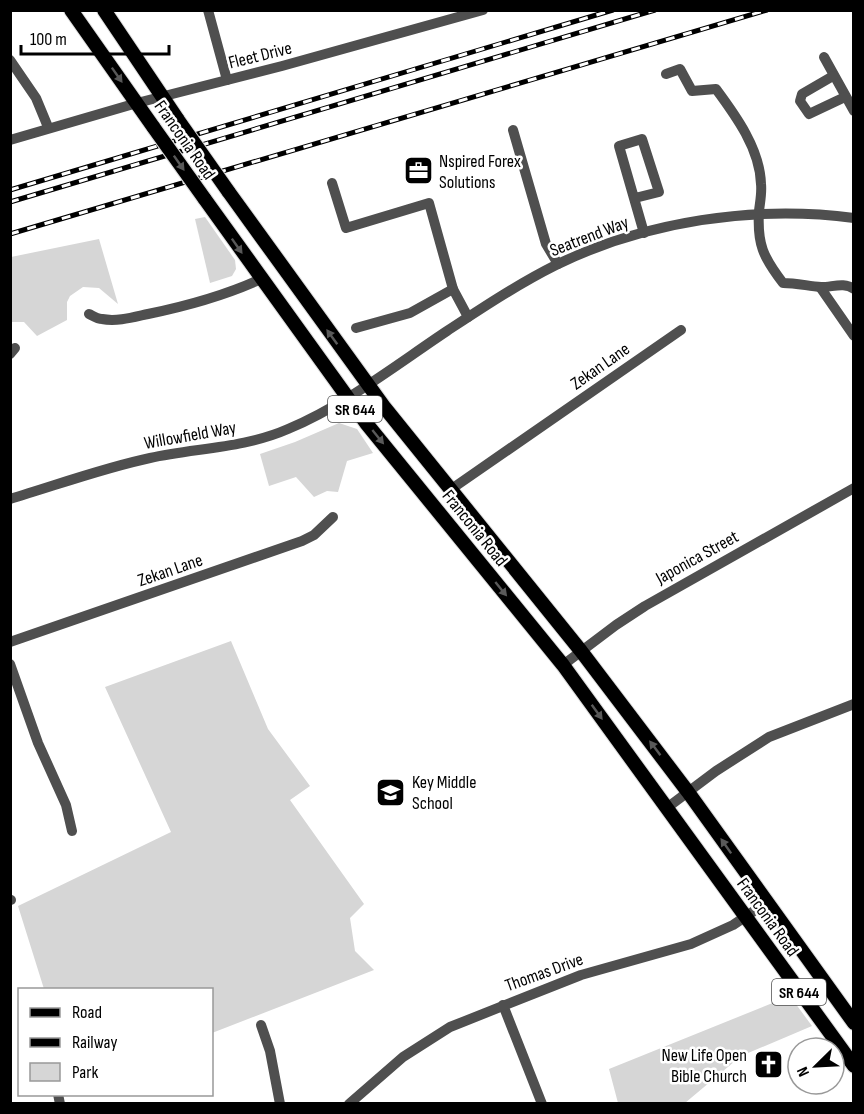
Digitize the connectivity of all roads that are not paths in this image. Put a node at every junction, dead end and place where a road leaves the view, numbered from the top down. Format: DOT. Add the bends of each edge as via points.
graph roads {
  1 [pos="71,10"];
  2 [pos="104,10"];
  3 [pos="208,10"];
  4 [pos="483,10"];
  5 [pos="464,13"];
  6 [pos="824,57"];
  7 [pos="10,60"];
  8 [pos="666,74"];
  9 [pos="833,76"];
  10 [pos="227,80"];
  11 [pos="161,96"];
  12 [pos="845,97"];
  13 [pos="137,103"];
  14 [pos="854,111"];
  15 [pos="48,128"];
  16 [pos="513,130"];
  17 [pos="10,140"];
  18 [pos="332,183"];
  19 [pos="635,198"];
  20 [pos="759,214"];
  21 [pos="854,218"];
  22 [pos="644,232"];
  23 [pos="558,264"];
  24 [pos="261,279"];
  25 [pos="820,287"];
  26 [pos="854,289"];
  27 [pos="453,290"];
  28 [pos="89,314"];
  29 [pos="468,317"];
  30 [pos="356,328"];
  31 [pos="681,330"];
  32 [pos="854,336"];
  33 [pos="367,384"];
  34 [pos="347,398"];
  35 [pos="854,488"];
  36 [pos="450,490"];
  37 [pos="10,499"];
  38 [pos="333,517"];
  39 [pos="10,642"];
  40 [pos="581,651"];
  41 [pos="10,664"];
  42 [pos="563,665"];
  43 [pos="854,704"];
  44 [pos="688,792"];
  45 [pos="668,807"];
  46 [pos="72,831"];
  47 [pos="766,903"];
  48 [pos="746,917"];
  49 [pos="503,1005"];
  50 [pos="854,1023"];
  51 [pos="261,1025"];
  52 [pos="848,1049"];
  53 [pos="854,1066"];
  54 [pos="280,1104"];
  55 [pos="349,1104"];
  56 [pos="542,1104"];
  1 -- 13 [label="main road, Franconia Road / SR 644, one-way"];
  2 -- 11 [label="main road, Franconia Road / SR 644"];
  3 -- 10 [label="street"];
  4 -- 5 [label="street, Fleet Drive"];
  5 -- 10 [label="street, Fleet Drive"];
  6 -- 9 [label="street"];
  7 -- 15 [label="street" via="36,98"];
  8 -- 20 [label="street" via="680,69 692,91 716,89 731,110 757,160 761,183"];
  9 -- 12 [label="street"];
  9 -- 12 [label="street" via="802,94 800,101 806,112 813,114"];
  10 -- 11 [label="street, Fleet Drive"];
  11 -- 13 [label="street, Fleet Drive"];
  33 -- 11 [label="main road, Franconia Road / SR 644, one-way, bridge"];
  12 -- 14 [label="street"];
  13 -- 15 [label="street, Fleet Drive"];
  13 -- 24 [label="main road, Franconia Road / SR 644, one-way, bridge"];
  15 -- 17 [label="street, Fleet Drive"];
  16 -- 23 [label="street" via="546,244"];
  18 -- 27 [label="street" via="346,228 429,203"];
  19 -- 19 [label="street" via="658,192 642,139 619,146"];
  19 -- 22 [label="street"];
  20 -- 21 [label="street, Seatrend Way"];
  20 -- 22 [label="street, Seatrend Way"];
  20 -- 25 [label="street" via="763,252 783,283"];
  22 -- 23 [label="street, Seatrend Way"];
  23 -- 29 [label="street, Seatrend Way"];
  24 -- 28 [label="street" via="205,301 137,316 117,320"];
  24 -- 34 [label="main road, Franconia Road / SR 644"];
  25 -- 26 [label="street" via="848,285"];
  25 -- 32 [label="street"];
  27 -- 29 [label="street"];
  27 -- 30 [label="street" via="410,313"];
  29 -- 33 [label="street, Seatrend Way"];
  31 -- 36 [label="street, Zekan Lane"];
  33 -- 34 [label="street, Willowfield Way"];
  33 -- 36 [label="main road, Franconia Road / SR 644"];
  34 -- 37 [label="street, Willowfield Way" via="315,417 264,438 150,458"];
  34 -- 42 [label="main road, Franconia Road / SR 644, one-way"];
  35 -- 40 [label="street, Japonica Street" via="655,600"];
  36 -- 40 [label="main road, Franconia Road / SR 644"];
  38 -- 39 [label="street, Zekan Lane" via="302,541"];
  40 -- 42 [label="street, Japonica Street"];
  44 -- 40 [label="main road, Franconia Road / SR 644, one-way"];
  41 -- 46 [label="street" via="38,743 66,805"];
  42 -- 45 [label="main road, Franconia Road / SR 644, one-way"];
  43 -- 44 [label="street" via="769,737"];
  44 -- 45 [label="street"];
  47 -- 44 [label="main road, Franconia Road / SR 644, one-way"];
  45 -- 48 [label="main road, Franconia Road / SR 644"];
  47 -- 48 [label="street, Thomas Drive"];
  47 -- 50 [label="main road, Franconia Road / SR 644"];
  48 -- 49 [label="street, Thomas Drive" via="691,944 581,975"];
  48 -- 52 [label="main road, Franconia Road / SR 644"];
  49 -- 55 [label="street, Thomas Drive" via="418,1045"];
  49 -- 56 [label="street"];
  51 -- 54 [label="street"];
  52 -- 53 [label="main road, Franconia Road / SR 644"];
}
